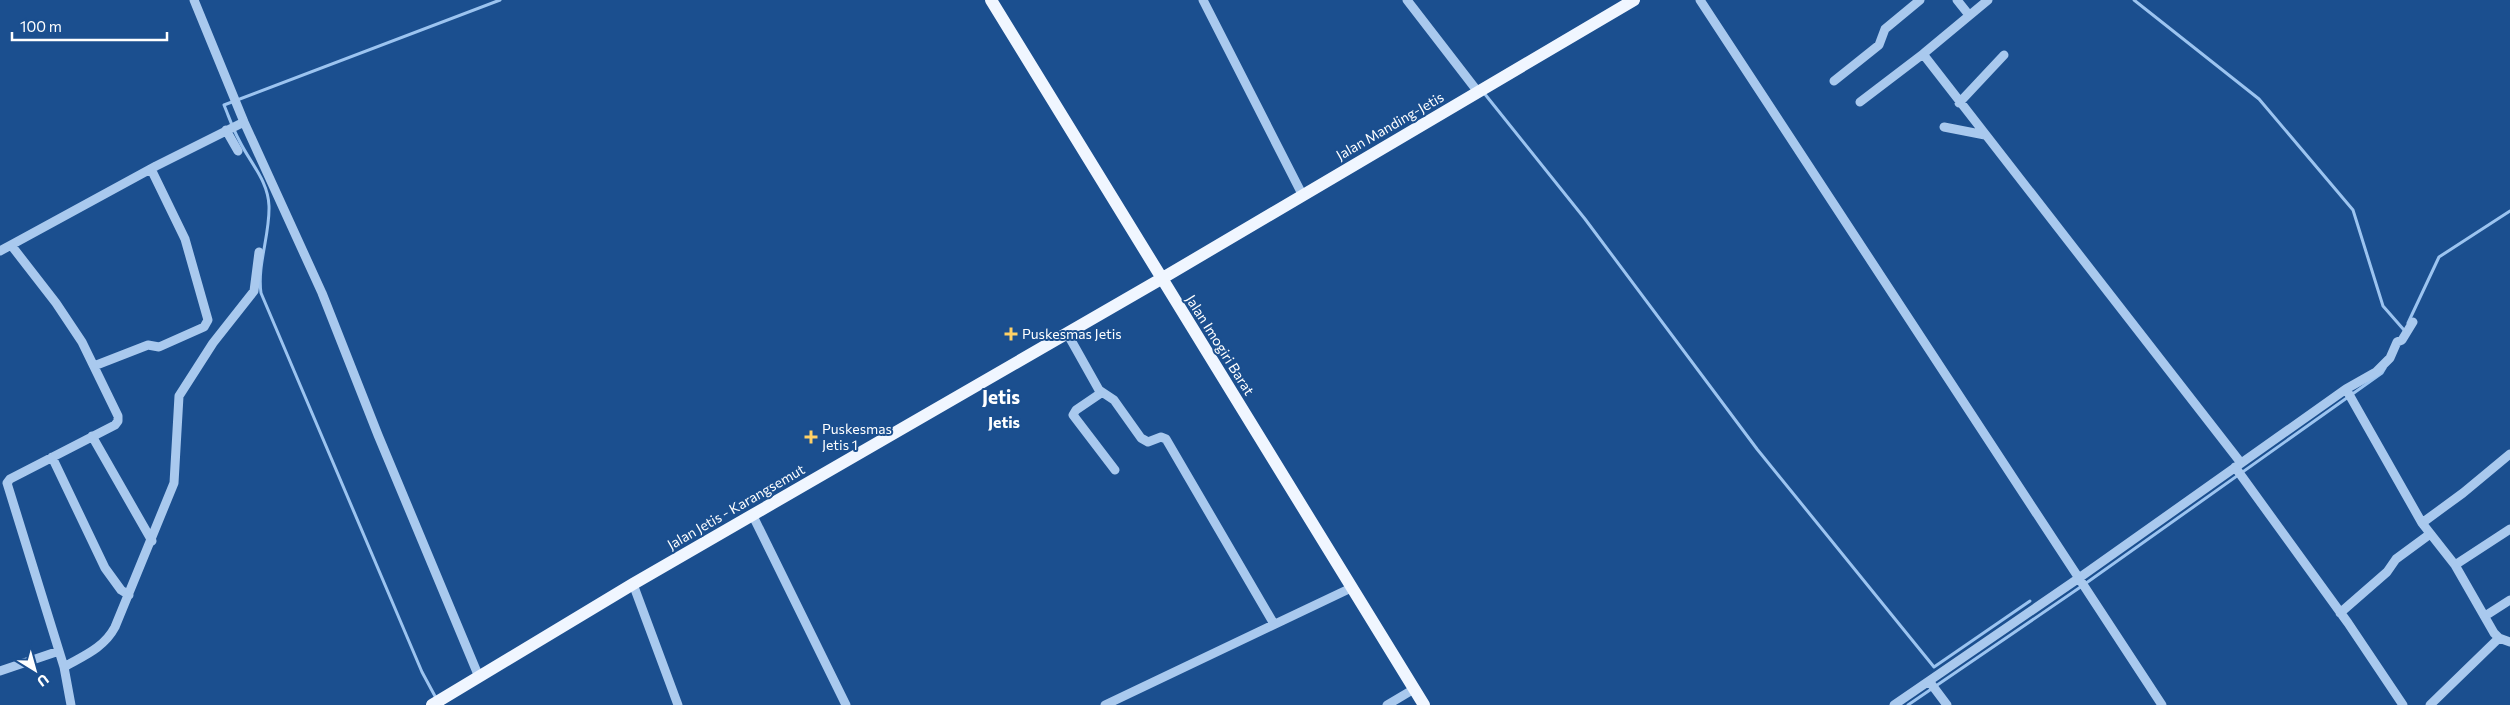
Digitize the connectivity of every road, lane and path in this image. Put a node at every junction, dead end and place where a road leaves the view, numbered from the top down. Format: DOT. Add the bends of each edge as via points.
graph roads {
  1 [pos="194,0"];
  2 [pos="991,0"];
  3 [pos="1203,0"];
  4 [pos="1407,0"];
  5 [pos="1634,0"];
  6 [pos="1700,0"];
  7 [pos="1920,0"];
  8 [pos="1957,0"];
  9 [pos="1988,0"];
  10 [pos="1969,15"];
  11 [pos="1923,54"];
  12 [pos="2004,55"];
  13 [pos="1834,81"];
  14 [pos="1480,91"];
  15 [pos="1860,102"];
  16 [pos="1959,103"];
  17 [pos="234,126"];
  18 [pos="1944,127"];
  19 [pos="1985,136"];
  20 [pos="238,151"];
  21 [pos="153,168"];
  22 [pos="1302,194"];
  23 [pos="11,245"];
  24 [pos="0,251"];
  25 [pos="259,252"];
  26 [pos="1162,279"];
  27 [pos="2413,322"];
  28 [pos="1067,333"];
  29 [pos="94,366"];
  30 [pos="1101,393"];
  31 [pos="2349,394"];
  32 [pos="92,436"];
  33 [pos="2510,454"];
  34 [pos="52,457"];
  35 [pos="2239,469"];
  36 [pos="1115,470"];
  37 [pos="753,516"];
  38 [pos="2422,523"];
  39 [pos="2510,529"];
  40 [pos="2430,534"];
  41 [pos="152,541"];
  42 [pos="2455,565"];
  43 [pos="2079,578"];
  44 [pos="633,584"];
  45 [pos="1351,588"];
  46 [pos="129,595"];
  47 [pos="2510,600"];
  48 [pos="2340,613"];
  49 [pos="2485,616"];
  50 [pos="1274,624"];
  51 [pos="2499,638"];
  52 [pos="2510,642"];
  53 [pos="59,651"];
  54 [pos="64,667"];
  55 [pos="0,671"];
  56 [pos="479,677"];
  57 [pos="1930,683"];
  58 [pos="1414,689"];
  59 [pos="436,703"];
  60 [pos="71,705"];
  61 [pos="678,705"];
  62 [pos="846,705"];
  63 [pos="1105,705"];
  64 [pos="1387,705"];
  65 [pos="1424,705"];
  66 [pos="1894,705"];
  67 [pos="1947,705"];
  68 [pos="2162,705"];
  69 [pos="2404,705"];
  70 [pos="2430,705"];
  1 -- 17 [label="street" via="236,102"];
  2 -- 26 [label="main road, Jalan Imogiri Barat"];
  3 -- 22 [label="street"];
  4 -- 14 [label="street"];
  5 -- 14 [label="main road, Jalan Manding-Jetis"];
  6 -- 43 [label="street"];
  7 -- 13 [label="street" via="1885,29 1880,45"];
  8 -- 10 [label="street"];
  9 -- 10 [label="street"];
  10 -- 11 [label="street"];
  11 -- 15 [label="street"];
  11 -- 16 [label="street"];
  12 -- 16 [label="street"];
  14 -- 22 [label="main road, Jalan Manding-Jetis"];
  16 -- 19 [label="street"];
  17 -- 20 [label="street"];
  17 -- 21 [label="street"];
  17 -- 56 [label="street" via="322,293"];
  18 -- 19 [label="street"];
  19 -- 35 [label="street"];
  21 -- 23 [label="street"];
  21 -- 29 [label="street" via="185,239 208,320 204,327 158,347 148,345"];
  22 -- 26 [label="main road, Jalan Manding-Jetis"];
  23 -- 24 [label="street"];
  23 -- 29 [label="street" via="64,315"];
  25 -- 41 [label="street" via="254,291 212,343 179,396 174,483"];
  26 -- 28 [label="main road, Jalan Jetis - Karangsemut"];
  26 -- 45 [label="main road, Jalan Imogiri Barat"];
  27 -- 31 [label="street" via="2384,366"];
  28 -- 30 [label="street"];
  28 -- 37 [label="main road, Jalan Jetis - Karangsemut"];
  29 -- 32 [label="street" via="118,421"];
  30 -- 36 [label="street" via="1073,414"];
  30 -- 50 [label="street" via="1114,400 1144,442 1161,437 1166,439"];
  31 -- 35 [label="street"];
  31 -- 38 [label="street"];
  32 -- 34 [label="street"];
  32 -- 41 [label="street"];
  33 -- 38 [label="street"];
  34 -- 46 [label="street" via="112,581"];
  34 -- 53 [label="street" via="7,483"];
  35 -- 43 [label="street"];
  35 -- 48 [label="street"];
  37 -- 44 [label="main road, Jalan Jetis - Karangsemut"];
  37 -- 62 [label="street"];
  38 -- 40 [label="street"];
  39 -- 42 [label="street"];
  40 -- 42 [label="street"];
  40 -- 48 [label="street" via="2396,559 2387,572"];
  41 -- 46 [label="street"];
  42 -- 49 [label="street"];
  43 -- 57 [label="street"];
  43 -- 68 [label="street"];
  44 -- 56 [label="main road, Jalan Jetis - Karangsemut"];
  44 -- 61 [label="street"];
  45 -- 50 [label="street"];
  45 -- 58 [label="main road, Jalan Imogiri Barat"];
  46 -- 54 [label="street" via="105,642"];
  47 -- 49 [label="street"];
  48 -- 69 [label="street"];
  49 -- 51 [label="street"];
  50 -- 63 [label="street"];
  51 -- 52 [label="street"];
  51 -- 70 [label="street"];
  53 -- 54 [label="street"];
  53 -- 55 [label="street"];
  54 -- 60 [label="street"];
  56 -- 59 [label="main road, Jalan Jetis - Karangsemut"];
  57 -- 66 [label="street"];
  57 -- 67 [label="street"];
  58 -- 64 [label="street"];
  58 -- 65 [label="main road, Jalan Imogiri Barat"];
}
